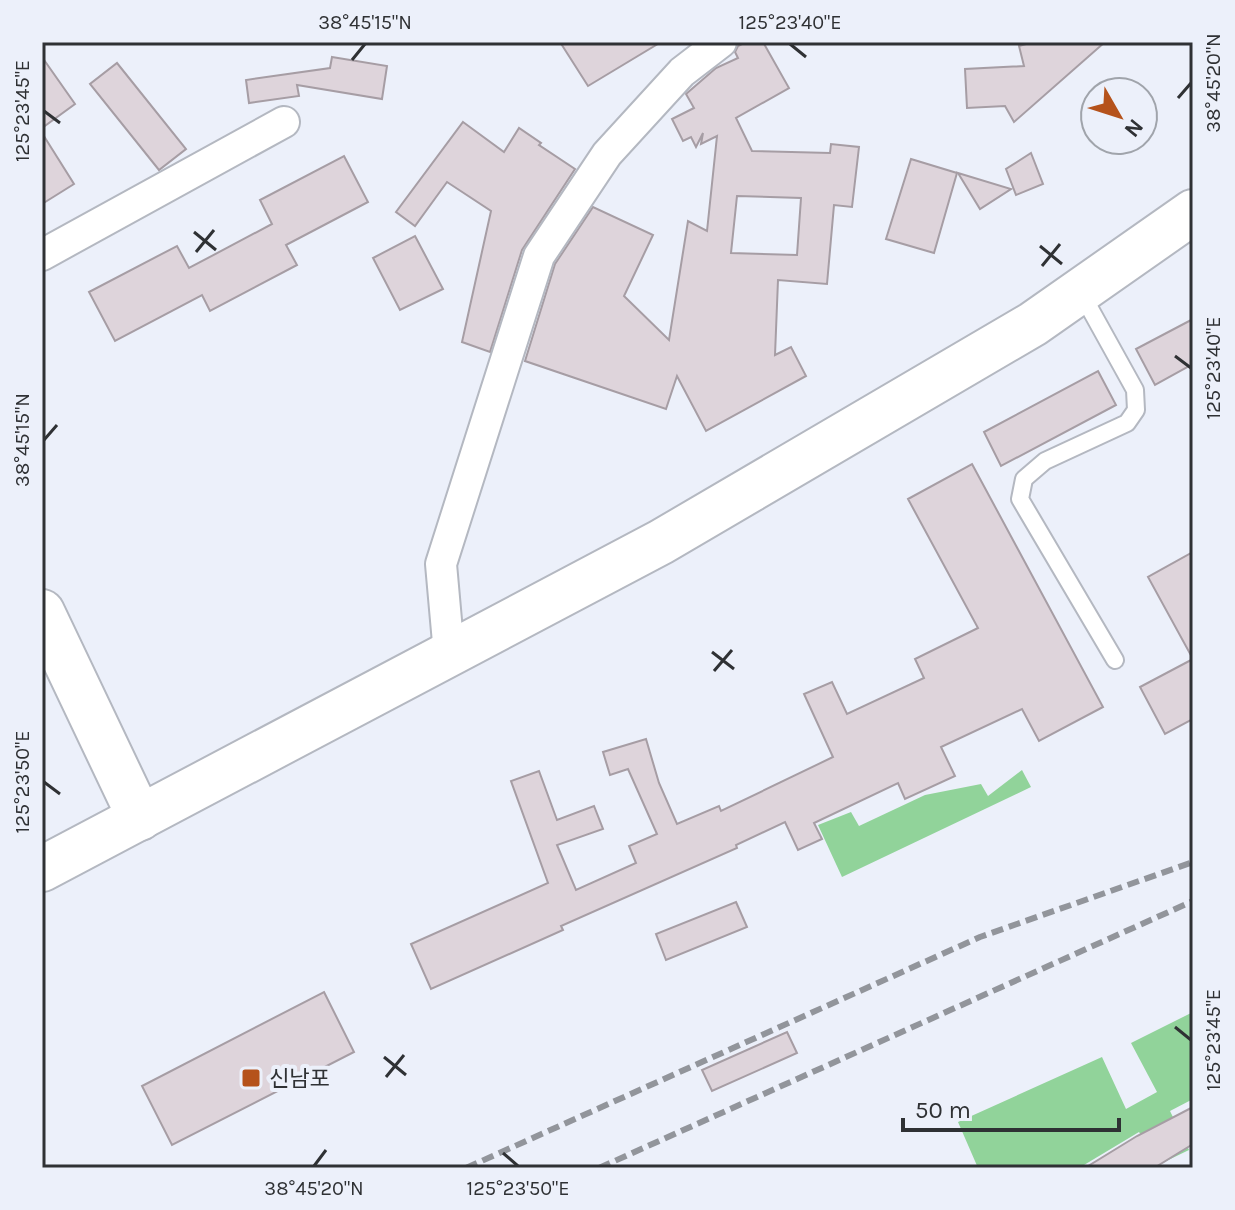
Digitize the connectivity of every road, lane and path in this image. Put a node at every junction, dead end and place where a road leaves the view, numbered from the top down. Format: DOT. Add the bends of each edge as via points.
graph roads {
  1 [pos="721,42"];
  2 [pos="284,122"];
  3 [pos="1193,212"];
  4 [pos="42,255"];
  5 [pos="1086,288"];
  6 [pos="42,612"];
  7 [pos="449,654"];
  8 [pos="1115,660"];
  9 [pos="140,818"];
  10 [pos="42,869"];
  1 -- 7 [label="street" via="682,72 607,154 539,256 441,564"];
  2 -- 4 [label="street"];
  3 -- 5 [label="main road"];
  5 -- 7 [label="main road" via="661,542"];
  5 -- 8 [label="lane" via="1089,307 1135,390 1136,410 1127,423 1045,461 1024,479 1020,499"];
  6 -- 9 [label="main road"];
  7 -- 9 [label="main road"];
  9 -- 10 [label="main road"];
}
